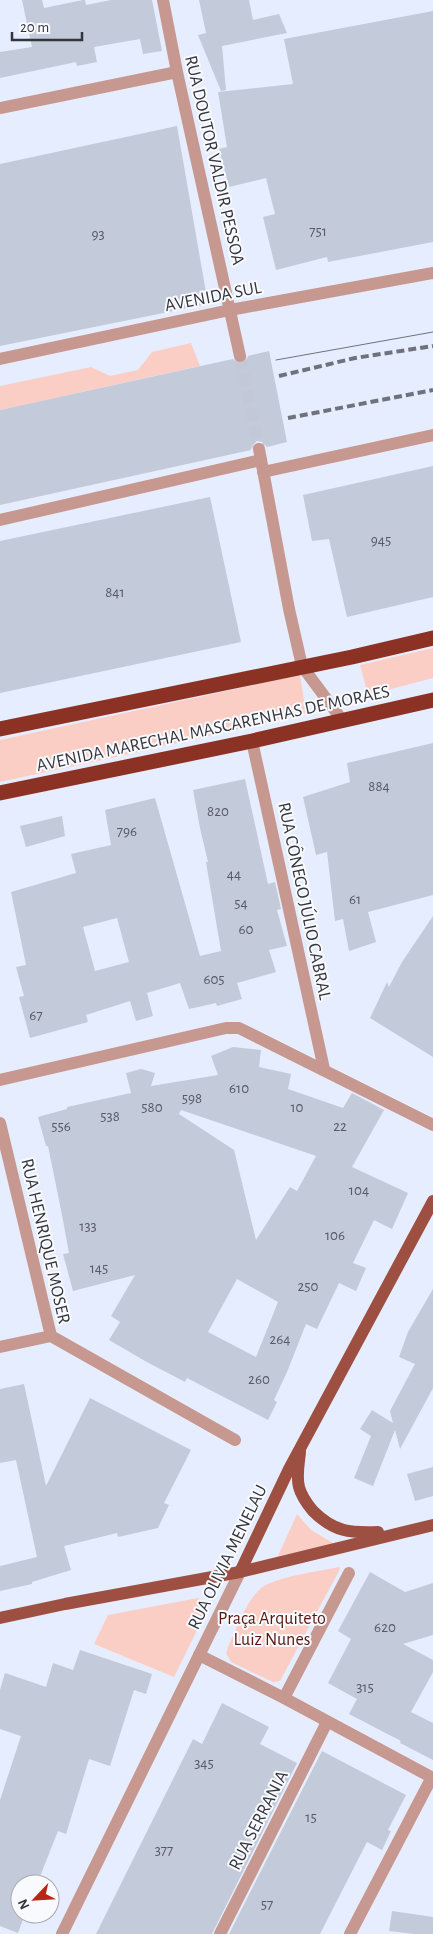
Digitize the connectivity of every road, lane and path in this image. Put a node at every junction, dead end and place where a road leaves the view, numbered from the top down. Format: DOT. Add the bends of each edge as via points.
graph roads {
  1 [pos="163,0"];
  2 [pos="177,72"];
  3 [pos="0,108"];
  4 [pos="433,273"];
  5 [pos="230,310"];
  6 [pos="240,356"];
  7 [pos="0,358"];
  8 [pos="433,434"];
  9 [pos="261,460"];
  10 [pos="0,520"];
  11 [pos="433,638"];
  12 [pos="302,666"];
  13 [pos="433,700"];
  14 [pos="342,720"];
  15 [pos="0,729"];
  16 [pos="252,741"];
  17 [pos="0,793"];
  18 [pos="324,1069"];
  19 [pos="0,1080"];
  20 [pos="0,1123"];
  21 [pos="433,1125"];
  22 [pos="433,1201"];
  23 [pos="51,1336"];
  24 [pos="0,1347"];
  25 [pos="235,1440"];
  26 [pos="301,1447"];
  27 [pos="433,1525"];
  28 [pos="404,1531"];
  29 [pos="240,1572"];
  30 [pos="349,1573"];
  31 [pos="0,1618"];
  32 [pos="199,1655"];
  33 [pos="284,1698"];
  34 [pos="327,1722"];
  35 [pos="432,1777"];
  36 [pos="62,1934"];
  37 [pos="220,1934"];
  38 [pos="350,1934"];
  1 -- 2 [label="street, RUA DOUTOR VALDIR PESSOA"];
  2 -- 3 [label="street"];
  2 -- 5 [label="street, RUA DOUTOR VALDIR PESSOA"];
  4 -- 5 [label="street, AVENIDA SUL"];
  5 -- 6 [label="street, RUA DOUTOR VALDIR PESSOA"];
  5 -- 7 [label="street, AVENIDA SUL"];
  8 -- 9 [label="street"];
  9 -- 10 [label="street"];
  9 -- 12 [label="street"];
  11 -- 12 [label="highway"];
  12 -- 14 [label="street"];
  12 -- 15 [label="highway"];
  13 -- 14 [label="highway, AVENIDA MARECHAL MASCARENHAS DE MORAES"];
  14 -- 16 [label="highway, AVENIDA MARECHAL MASCARENHAS DE MORAES"];
  16 -- 17 [label="highway, AVENIDA MARECHAL MASCARENHAS DE MORAES"];
  16 -- 18 [label="street, RUA CÔNEGO JÚLIO CABRAL"];
  18 -- 19 [label="street" via="239,1028 226,1028"];
  18 -- 21 [label="street"];
  20 -- 23 [label="street, RUA HENRIQUE MOSER"];
  22 -- 26 [label="main road, RUA OLIVIA MENELAU"];
  23 -- 24 [label="street"];
  23 -- 25 [label="street, RUA HENRIQUE MOSER"];
  26 -- 28 [label="main road" via="299,1488 309,1506 324,1522 357,1533"];
  26 -- 29 [label="main road, RUA OLIVIA MENELAU"];
  27 -- 28 [label="main road"];
  28 -- 29 [label="main road"];
  29 -- 31 [label="main road"];
  29 -- 32 [label="street, RUA OLIVIA MENELAU"];
  30 -- 33 [label="street"];
  32 -- 33 [label="street"];
  32 -- 36 [label="street, RUA OLIVIA MENELAU"];
  33 -- 34 [label="street"];
  34 -- 35 [label="street"];
  34 -- 37 [label="street, RUA SERRANIA"];
  35 -- 38 [label="street"];
}
